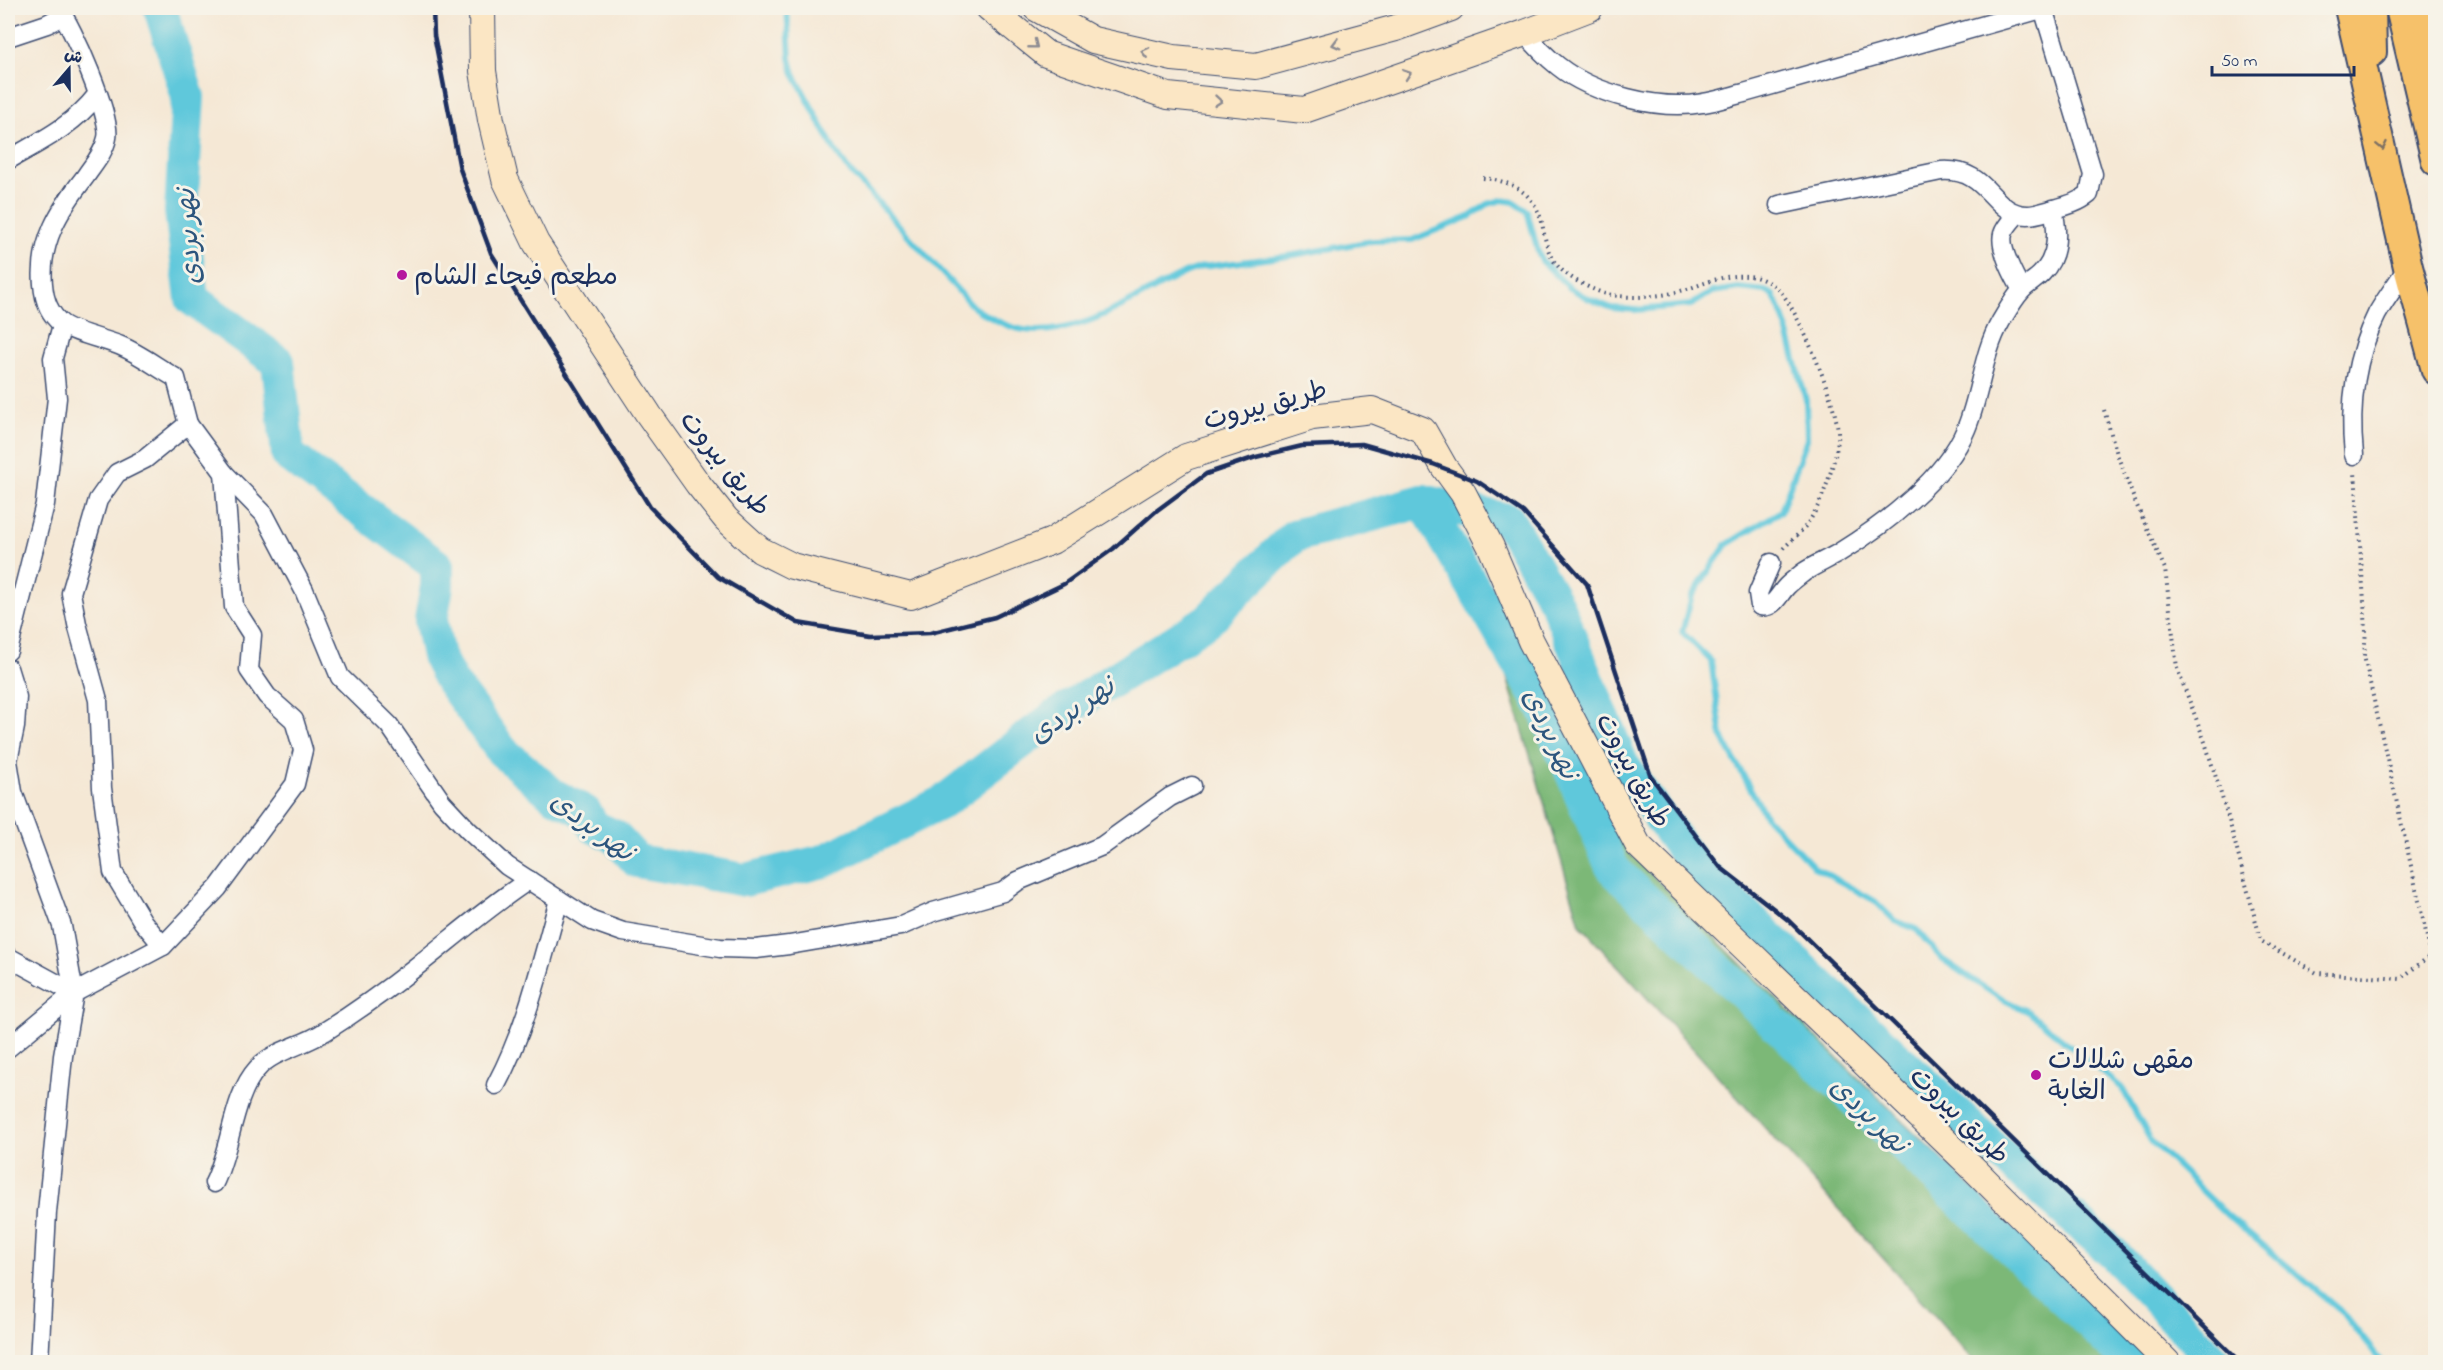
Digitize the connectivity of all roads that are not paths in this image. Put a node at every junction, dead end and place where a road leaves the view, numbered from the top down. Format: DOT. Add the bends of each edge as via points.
graph roads {
  1 [pos="482,8"];
  2 [pos="989,8"];
  3 [pos="1036,8"];
  4 [pos="1451,8"];
  5 [pos="1590,8"];
  6 [pos="2044,8"];
  7 [pos="2332,8"];
  8 [pos="2349,8"];
  9 [pos="2371,8"];
  10 [pos="2400,8"];
  11 [pos="2428,8"];
  12 [pos="61,11"];
  13 [pos="1525,33"];
  14 [pos="8,37"];
  15 [pos="97,95"];
  16 [pos="2375,114"];
  17 [pos="2436,142"];
  18 [pos="8,160"];
  19 [pos="2436,161"];
  20 [pos="1779,205"];
  21 [pos="2052,209"];
  22 [pos="2017,214"];
  23 [pos="2408,267"];
  24 [pos="2022,290"];
  25 [pos="62,325"];
  26 [pos="2436,370"];
  27 [pos="188,424"];
  28 [pos="2354,455"];
  29 [pos="224,473"];
  30 [pos="1771,563"];
  31 [pos="8,651"];
  32 [pos="8,668"];
  33 [pos="1192,786"];
  34 [pos="529,880"];
  35 [pos="559,900"];
  36 [pos="164,946"];
  37 [pos="8,957"];
  38 [pos="74,993"];
  39 [pos="8,1048"];
  40 [pos="496,1085"];
  41 [pos="214,1183"];
  42 [pos="40,1362"];
  43 [pos="2167,1362"];
  1 -- 43 [label="street, طريق بيروت" via="483,71 491,120 505,179 536,243 698,484 726,519 760,550 792,566 911,596 1052,541 1186,456 1312,417 1372,410 1423,430 1491,547 1531,641 1638,845 1970,1165"];
  2 -- 13 [label="street, one-way" via="1046,54 1168,96 1304,110"];
  4 -- 3 [label="street, one-way" via="1396,28 1256,66 1173,58 1093,40"];
  5 -- 13 [label="street"];
  6 -- 13 [label="street" via="1702,104 1629,99 1590,84 1559,67"];
  6 -- 21 [label="street" via="2093,174 2089,194 2081,201"];
  7 -- 16 [label="main road"];
  8 -- 16 [label="main road"];
  9 -- 16 [label="main road"];
  10 -- 19 [label="main road"];
  11 -- 17 [label="main road"];
  12 -- 14 [label="street" via="47,24"];
  12 -- 15 [label="street"];
  15 -- 18 [label="street" via="69,125"];
  15 -- 25 [label="street" via="107,121 108,137 68,199 45,244 44,294"];
  16 -- 23 [label="main road, one-way"];
  20 -- 22 [label="street" via="1956,170 1981,182 2004,207"];
  21 -- 22 [label="street"];
  21 -- 24 [label="street" via="2056,225 2052,261"];
  22 -- 24 [label="street" via="2002,240"];
  23 -- 26 [label="main road"];
  23 -- 28 [label="street" via="2378,313 2355,379 2351,430"];
  24 -- 30 [label="street" via="1991,339 1966,430 1933,478 1874,530 1806,571 1772,605 1765,607 1760,606 1758,593"];
  25 -- 27 [label="street" via="124,347 176,378"];
  25 -- 31 [label="street" via="53,358 57,398 45,504"];
  27 -- 29 [label="street"];
  27 -- 36 [label="street" via="144,459 117,473 98,500 71,593 98,700 102,788 113,872 143,922"];
  29 -- 34 [label="street" via="264,514 304,590 340,677 389,725 442,802 507,866"];
  29 -- 36 [label="street" via="234,607 252,635 249,670 267,696 294,720 303,750 295,784 218,888"];
  32 -- 38 [label="street" via="16,697 8,761 13,792 62,926"];
  33 -- 35 [label="street" via="1170,797 1102,846 1018,881 1003,892 933,912 901,926 789,945 720,948 624,932 592,921"];
  34 -- 35 [label="street"];
  34 -- 41 [label="street" via="322,1034 257,1067 244,1086 228,1148"];
  35 -- 40 [label="street" via="513,1053"];
  36 -- 38 [label="street"];
  37 -- 38 [label="street"];
  38 -- 39 [label="street"];
  38 -- 42 [label="street" via="63,1056 47,1212"];
}
